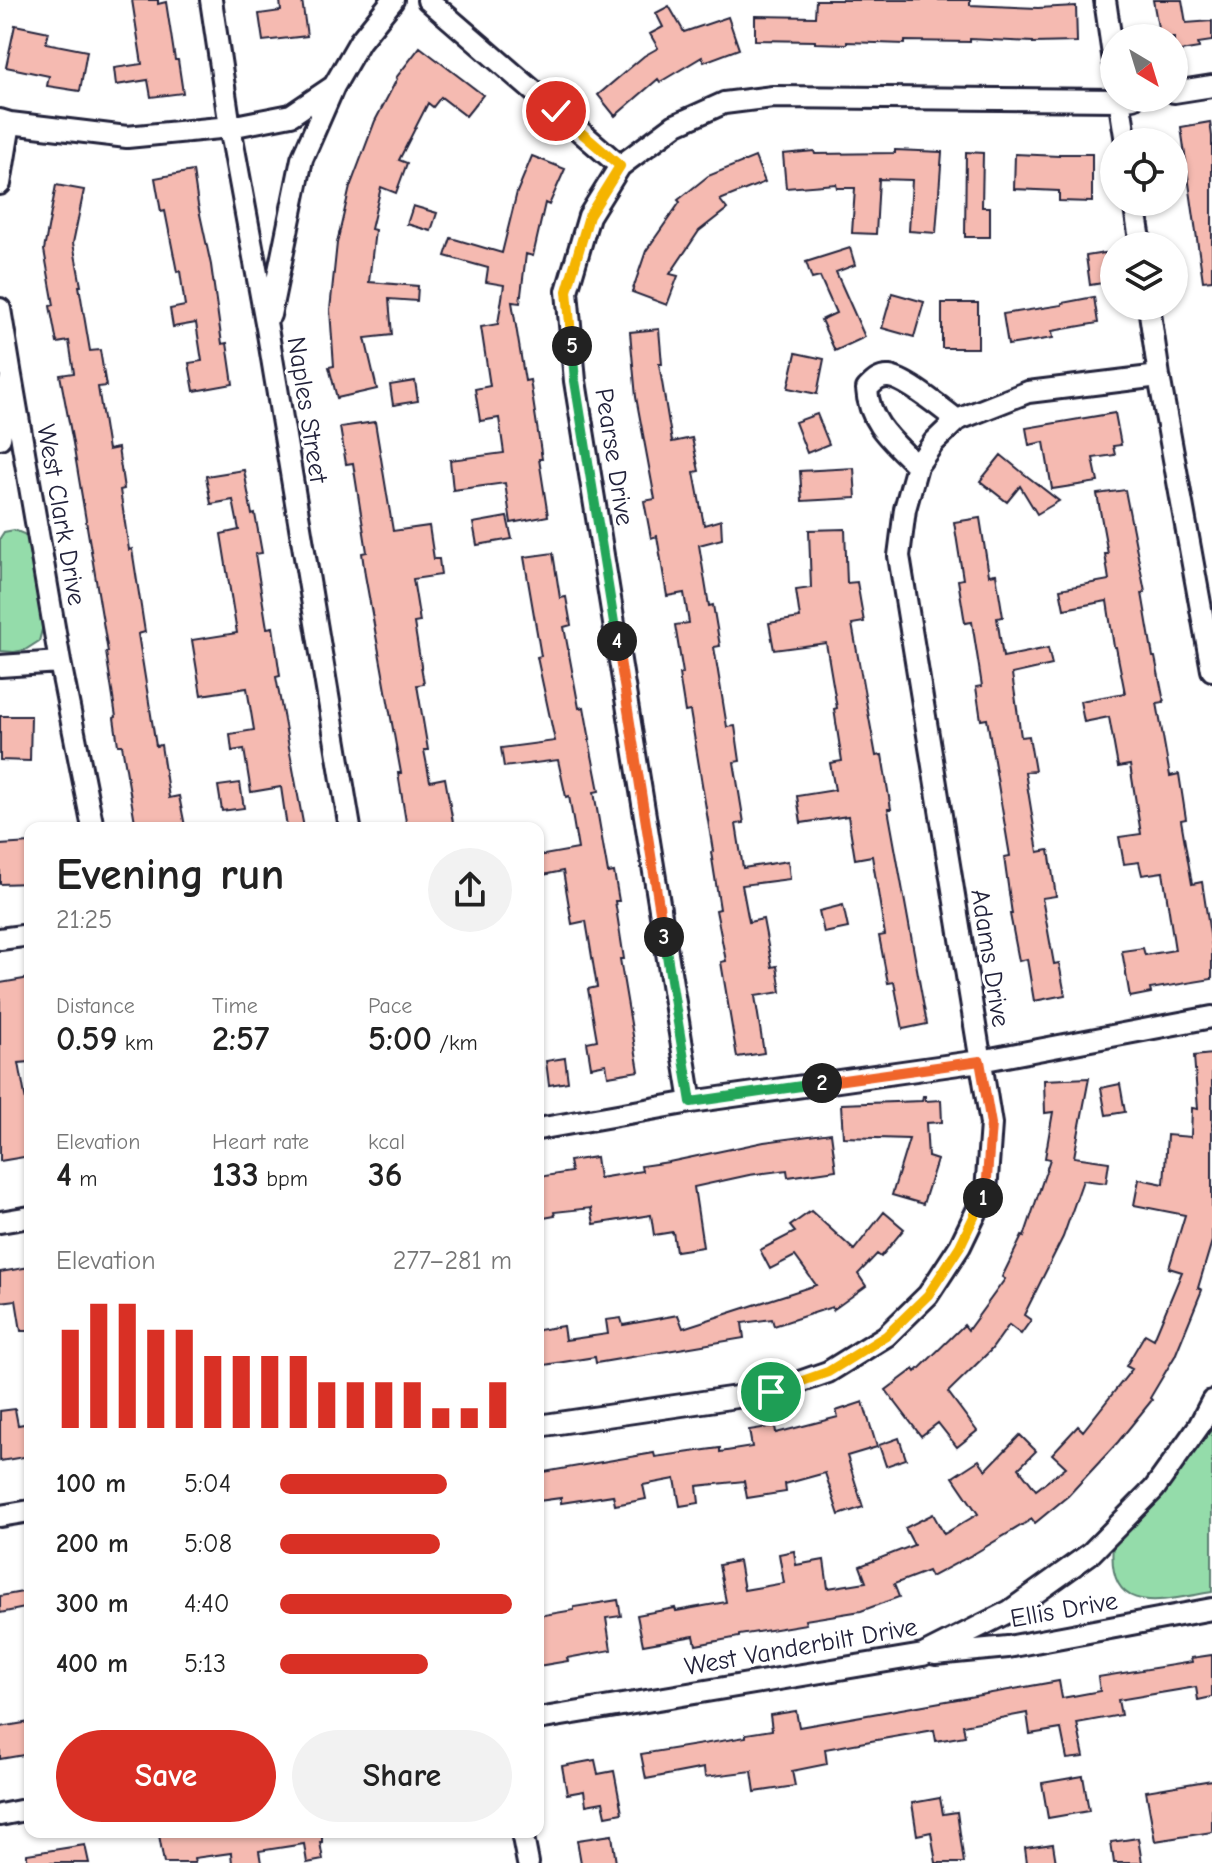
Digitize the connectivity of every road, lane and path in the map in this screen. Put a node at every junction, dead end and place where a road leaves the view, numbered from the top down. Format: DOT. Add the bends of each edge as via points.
graph roads {
  1 [pos="211,0"];
  2 [pos="393,0"];
  3 [pos="428,0"];
  4 [pos="1105,0"];
  5 [pos="1108,24"];
  6 [pos="334,86"];
  7 [pos="1212,86"];
  8 [pos="1188,90"];
  9 [pos="1100,99"];
  10 [pos="5,122"];
  11 [pos="230,127"];
  12 [pos="620,166"];
  13 [pos="0,184"];
  14 [pos="0,309"];
  15 [pos="1151,320"];
  16 [pos="267,328"];
  17 [pos="11,376"];
  18 [pos="1159,376"];
  19 [pos="957,420"];
  20 [pos="0,438"];
  21 [pos="917,466"];
  22 [pos="60,662"];
  23 [pos="0,666"];
  24 [pos="1212,670"];
  25 [pos="92,822"];
  26 [pos="349,822"];
  27 [pos="24,936"];
  28 [pos="0,939"];
  29 [pos="1212,1017"];
  30 [pos="980,1061"];
  31 [pos="691,1102"];
  32 [pos="544,1128"];
  33 [pos="24,1218"];
  34 [pos="0,1222"];
  35 [pos="1212,1401"];
  36 [pos="544,1425"];
  37 [pos="24,1512"];
  38 [pos="0,1516"];
  39 [pos="1212,1609"];
  40 [pos="923,1655"];
  41 [pos="544,1718"];
  42 [pos="24,1810"];
  43 [pos="0,1815"];
  44 [pos="523,1838"];
  45 [pos="528,1863"];
  1 -- 11 [label="street, Naples Street"];
  2 -- 6 [label="street" via="360,41"];
  3 -- 12 [label="street"];
  4 -- 5 [label="street"];
  6 -- 11 [label="street" via="291,115"];
  6 -- 16 [label="street" via="302,159"];
  7 -- 8 [label="street"];
  9 -- 12 [label="street, Pearse Drive" via="829,96 724,103 675,125"];
  10 -- 11 [label="street" via="127,137"];
  10 -- 13 [label="street"];
  11 -- 16 [label="street, Naples Street"];
  12 -- 31 [label="street, Pearse Drive" via="589,216 567,291 575,381"];
  14 -- 17 [label="street, West Clark Drive"];
  15 -- 18 [label="street"];
  16 -- 26 [label="street, Naples Street"];
  17 -- 20 [label="street"];
  17 -- 22 [label="street, West Clark Drive"];
  18 -- 19 [label="street, Adams Drive" via="1028,392"];
  18 -- 24 [label="street"];
  19 -- 21 [label="street, Adams Drive"];
  19 -- 21 [label="street" via="890,377 878,378 867,389 877,424"];
  21 -- 30 [label="street, Adams Drive" via="899,556"];
  22 -- 23 [label="street"];
  22 -- 25 [label="street, West Clark Drive"];
  27 -- 28 [label="street"];
  29 -- 30 [label="street"];
  30 -- 31 [label="street"];
  30 -- 36 [label="street, Adams Drive" via="991,1124 986,1192 928,1295 886,1336 828,1372 771,1392"];
  31 -- 32 [label="street"];
  33 -- 34 [label="street"];
  35 -- 40 [label="street, West Vanderbilt Drive" via="1154,1489 1091,1553 1010,1611"];
  37 -- 38 [label="street"];
  39 -- 40 [label="street, Ellis Drive" via="1008,1647"];
  40 -- 41 [label="street, West Vanderbilt Drive"];
  42 -- 43 [label="street"];
  44 -- 45 [label="street"];
}
